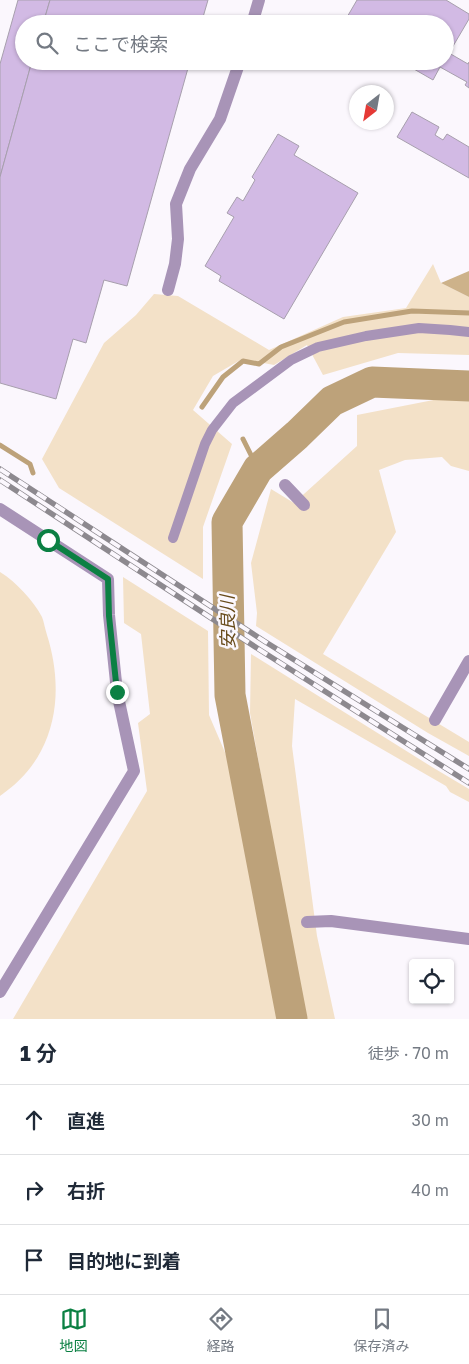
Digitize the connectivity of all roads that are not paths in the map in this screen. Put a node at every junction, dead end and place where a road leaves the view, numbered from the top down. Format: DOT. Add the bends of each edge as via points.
graph roads {
  1 [pos="260,0"];
  2 [pos="255,15"];
  3 [pos="237,70"];
  4 [pos="168,290"];
  5 [pos="469,332"];
  6 [pos="285,485"];
  7 [pos="304,505"];
  8 [pos="0,510"];
  9 [pos="173,538"];
  10 [pos="469,661"];
  11 [pos="435,720"];
  12 [pos="307,922"];
  13 [pos="469,939"];
  14 [pos="0,992"];
  1 -- 2 [label="street"];
  3 -- 4 [label="street" via="220,119 190,169 176,204 178,239"];
  5 -- 9 [label="lane" via="420,328 366,336 318,348 291,360 233,403 212,430"];
  6 -- 7 [label="street"];
  8 -- 14 [label="street" via="108,579 117,692 134,771"];
  10 -- 11 [label="street"];
  12 -- 13 [label="street" via="331,920"];
}
